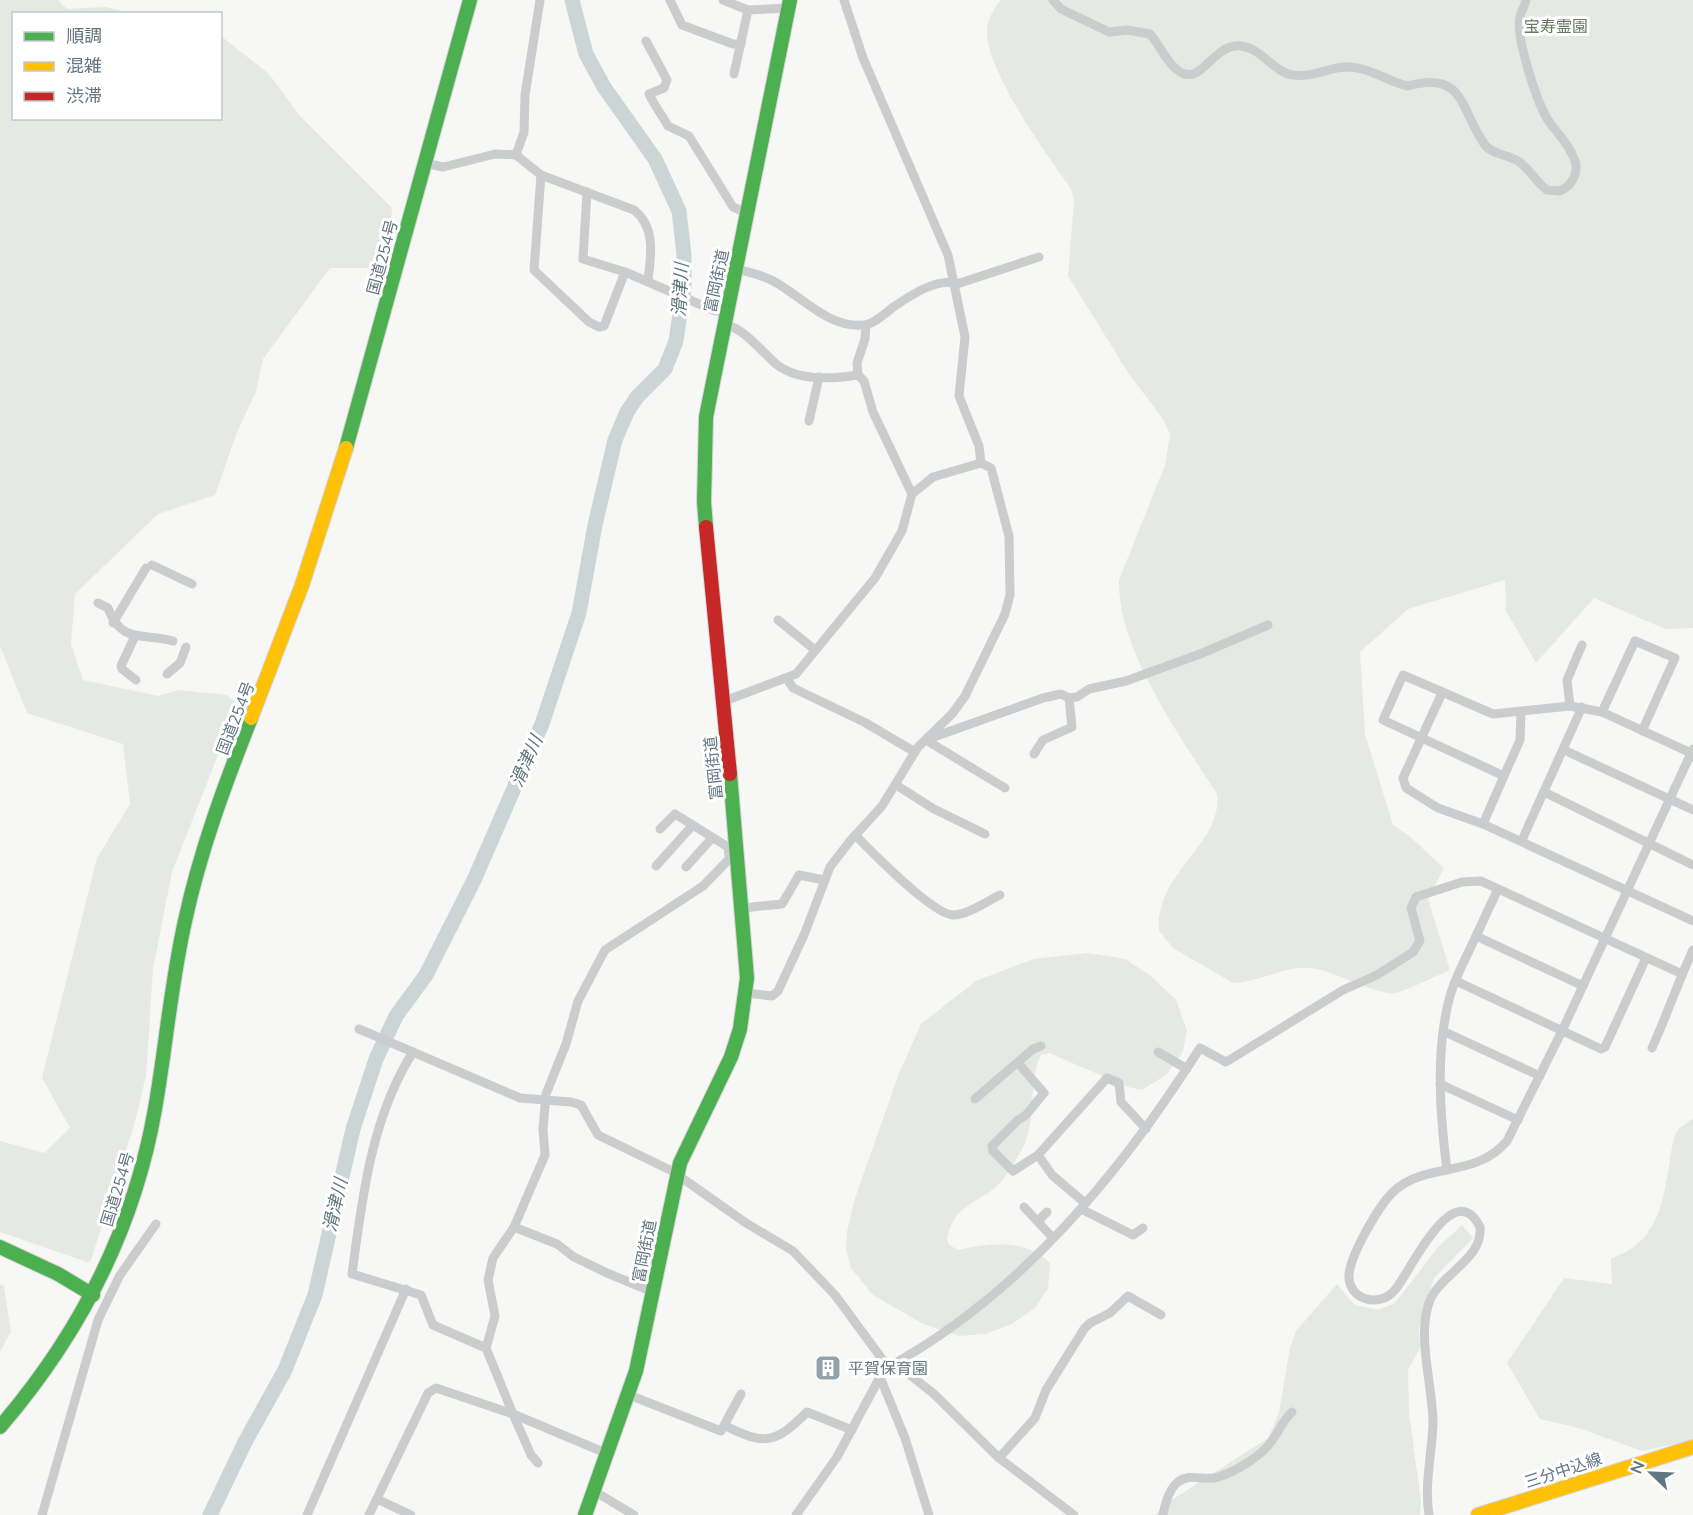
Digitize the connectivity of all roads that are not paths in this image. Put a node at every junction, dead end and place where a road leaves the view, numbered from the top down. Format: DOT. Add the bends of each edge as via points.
graph roads {
  1 [pos="470,0"];
  2 [pos="540,0"];
  3 [pos="670,0"];
  4 [pos="723,0"];
  5 [pos="1053,0"];
  6 [pos="1526,0"];
  7 [pos="848,1"];
  8 [pos="789,4"];
  9 [pos="748,10"];
  10 [pos="646,41"];
  11 [pos="741,44"];
  12 [pos="734,74"];
  13 [pos="516,155"];
  14 [pos="425,163"];
  15 [pos="541,175"];
  16 [pos="587,192"];
  17 [pos="747,213"];
  18 [pos="1039,257"];
  19 [pos="736,269"];
  20 [pos="625,272"];
  21 [pos="650,281"];
  22 [pos="952,282"];
  23 [pos="725,319"];
  24 [pos="867,325"];
  25 [pos="858,375"];
  26 [pos="819,377"];
  27 [pos="810,421"];
  28 [pos="981,463"];
  29 [pos="912,494"];
  30 [pos="192,584"];
  31 [pos="98,603"];
  32 [pos="778,620"];
  33 [pos="113,623"];
  34 [pos="1268,625"];
  35 [pos="135,636"];
  36 [pos="173,641"];
  37 [pos="1582,645"];
  38 [pos="186,647"];
  39 [pos="815,650"];
  40 [pos="167,674"];
  41 [pos="787,679"];
  42 [pos="136,680"];
  43 [pos="1442,693"];
  44 [pos="1069,698"];
  45 [pos="723,702"];
  46 [pos="1570,706"];
  47 [pos="1582,707"];
  48 [pos="1602,712"];
  49 [pos="1521,713"];
  50 [pos="1642,731"];
  51 [pos="1421,738"];
  52 [pos="926,740"];
  53 [pos="1564,750"];
  54 [pos="915,752"];
  55 [pos="1692,752"];
  56 [pos="1034,754"];
  57 [pos="1504,776"];
  58 [pos="896,785"];
  59 [pos="1005,788"];
  60 [pos="1544,792"];
  61 [pos="1670,799"];
  62 [pos="1693,810"];
  63 [pos="1483,824"];
  64 [pos="692,826"];
  65 [pos="660,829"];
  66 [pos="985,834"];
  67 [pos="855,835"];
  68 [pos="712,838"];
  69 [pos="1522,840"];
  70 [pos="1649,844"];
  71 [pos="733,853"];
  72 [pos="1693,865"];
  73 [pos="656,866"];
  74 [pos="686,867"];
  75 [pos="824,880"];
  76 [pos="1498,889"];
  77 [pos="1628,890"];
  78 [pos="1000,895"];
  79 [pos="743,908"];
  80 [pos="1693,921"];
  81 [pos="1476,936"];
  82 [pos="1605,938"];
  83 [pos="1693,950"];
  84 [pos="1646,958"];
  85 [pos="1682,974"];
  86 [pos="1456,981"];
  87 [pos="1583,986"];
  88 [pos="746,993"];
  89 [pos="360,1029"];
  90 [pos="1562,1031"];
  91 [pos="1445,1032"];
  92 [pos="1041,1046"];
  93 [pos="1652,1048"];
  94 [pos="412,1052"];
  95 [pos="1158,1052"];
  96 [pos="1018,1063"];
  97 [pos="1187,1069"];
  98 [pos="1540,1076"];
  99 [pos="1440,1084"];
  100 [pos="975,1100"];
  101 [pos="545,1101"];
  102 [pos="1518,1120"];
  103 [pos="1146,1129"];
  104 [pos="1038,1155"];
  105 [pos="1447,1170"];
  106 [pos="676,1174"];
  107 [pos="1083,1206"];
  108 [pos="1024,1208"];
  109 [pos="1047,1212"];
  110 [pos="1038,1221"];
  111 [pos="156,1224"];
  112 [pos="514,1227"];
  113 [pos="1143,1228"];
  114 [pos="1053,1238"];
  115 [pos="0,1247"];
  116 [pos="406,1289"];
  117 [pos="653,1292"];
  118 [pos="93,1295"];
  119 [pos="1161,1315"];
  120 [pos="486,1348"];
  121 [pos="892,1365"];
  122 [pos="880,1377"];
  123 [pos="741,1394"];
  124 [pos="629,1395"];
  125 [pos="1292,1412"];
  126 [pos="513,1414"];
  127 [pos="726,1426"];
  128 [pos="0,1427"];
  129 [pos="852,1430"];
  130 [pos="1693,1447"];
  131 [pos="608,1454"];
  132 [pos="999,1458"];
  133 [pos="538,1463"];
  134 [pos="594,1491"];
  135 [pos="376,1499"];
  136 [pos="42,1515"];
  137 [pos="307,1515"];
  138 [pos="369,1515"];
  139 [pos="411,1515"];
  140 [pos="585,1515"];
  141 [pos="634,1515"];
  142 [pos="796,1515"];
  143 [pos="929,1515"];
  144 [pos="1074,1515"];
  145 [pos="1163,1515"];
  146 [pos="1429,1515"];
  147 [pos="1478,1515"];
  1 -- 14 [label="main road, 国道254号"];
  2 -- 13 [label="street" via="525,94 524,132"];
  3 -- 11 [label="street" via="682,25"];
  4 -- 9 [label="street"];
  5 -- 6 [label="street" via="1061,9 1109,32 1150,34 1183,74 1202,69 1224,48 1241,46 1290,74 1312,75 1350,67 1379,73 1408,86 1422,82 1440,84 1460,96 1485,146 1524,165 1547,190 1560,191 1572,182 1575,162 1540,106 1523,52 1520,18"];
  7 -- 22 [label="street" via="863,58 948,255"];
  8 -- 9 [label="street"];
  8 -- 17 [label="main road, 富岡街道"];
  9 -- 11 [label="street"];
  10 -- 17 [label="street" via="667,80 664,88 648,94 650,98 668,126 689,136 733,207"];
  11 -- 12 [label="street"];
  13 -- 14 [label="street" via="495,154 443,167"];
  13 -- 15 [label="street"];
  14 -- 118 [label="main road, 国道254号" via="332,494 199,862 177,956 142,1170 125,1224"];
  15 -- 16 [label="street"];
  15 -- 20 [label="street" via="534,270 599,327 608,318"];
  16 -- 20 [label="street" via="583,259"];
  16 -- 21 [label="street" via="642,215 650,235"];
  17 -- 19 [label="main road, 富岡街道"];
  18 -- 22 [label="street" via="957,284"];
  19 -- 23 [label="main road, 富岡街道"];
  19 -- 24 [label="street" via="773,280 821,314 853,325"];
  20 -- 21 [label="street"];
  21 -- 23 [label="street"];
  22 -- 24 [label="street" via="938,283 920,292"];
  22 -- 28 [label="street" via="965,337 959,396 980,446"];
  23 -- 26 [label="street" via="778,366 799,375"];
  23 -- 45 [label="main road, 富岡街道" via="706,417 702,475"];
  24 -- 25 [label="street" via="857,363"];
  25 -- 26 [label="street"];
  25 -- 29 [label="street"];
  26 -- 27 [label="street"];
  28 -- 29 [label="street" via="933,477"];
  28 -- 52 [label="street" via="991,468 1008,527 1008,606 965,696"];
  29 -- 39 [label="street" via="898,540 875,578"];
  30 -- 33 [label="street" via="149,566"];
  31 -- 33 [label="street" via="108,608"];
  32 -- 39 [label="street"];
  33 -- 35 [label="street"];
  34 -- 44 [label="street" via="1154,672"];
  35 -- 36 [label="street"];
  35 -- 42 [label="street" via="121,666"];
  37 -- 46 [label="street" via="1567,680"];
  38 -- 40 [label="street" via="180,663"];
  39 -- 41 [label="street" via="796,674"];
  41 -- 45 [label="street"];
  41 -- 54 [label="street" via="793,688"];
  43 -- 49 [label="street" via="1486,712"];
  43 -- 51 [label="street"];
  43 -- 51 [label="street" via="1403,675 1383,720"];
  44 -- 52 [label="street" via="1061,694 1043,698"];
  44 -- 56 [label="street" via="1072,727 1042,740"];
  45 -- 71 [label="main road, 富岡街道"];
  46 -- 47 [label="street"];
  46 -- 49 [label="street"];
  47 -- 48 [label="street"];
  47 -- 53 [label="street"];
  48 -- 50 [label="street"];
  48 -- 50 [label="street" via="1635,641 1676,658"];
  49 -- 57 [label="street" via="1520,740"];
  50 -- 55 [label="street"];
  51 -- 57 [label="street"];
  51 -- 63 [label="street" via="1403,778 1406,788 1438,808"];
  52 -- 54 [label="street"];
  52 -- 59 [label="street"];
  53 -- 60 [label="street"];
  53 -- 61 [label="street"];
  54 -- 58 [label="street"];
  55 -- 61 [label="street"];
  57 -- 63 [label="street"];
  58 -- 66 [label="street"];
  58 -- 67 [label="street" via="874,817"];
  60 -- 69 [label="street"];
  60 -- 70 [label="street"];
  61 -- 62 [label="street"];
  61 -- 70 [label="street"];
  63 -- 69 [label="street"];
  64 -- 65 [label="street" via="675,814"];
  64 -- 68 [label="street"];
  64 -- 73 [label="street"];
  67 -- 75 [label="street"];
  67 -- 78 [label="street" via="896,875 948,914 958,914"];
  68 -- 71 [label="street"];
  68 -- 74 [label="street"];
  69 -- 77 [label="street"];
  70 -- 72 [label="street"];
  70 -- 77 [label="street"];
  71 -- 79 [label="main road, 富岡街道"];
  71 -- 101 [label="street" via="703,886 605,950 578,1001"];
  75 -- 79 [label="street" via="799,875 782,904"];
  75 -- 88 [label="street" via="812,918 778,991 772,996"];
  76 -- 81 [label="street"];
  76 -- 82 [label="street"];
  76 -- 97 [label="street" via="1481,881 1468,881 1422,894 1412,908 1420,936 1413,952 1226,1062 1200,1048"];
  77 -- 80 [label="street"];
  77 -- 82 [label="street"];
  79 -- 88 [label="main road, 富岡街道"];
  81 -- 86 [label="street"];
  81 -- 87 [label="street"];
  82 -- 84 [label="street"];
  82 -- 87 [label="street"];
  83 -- 85 [label="street"];
  84 -- 85 [label="street"];
  84 -- 90 [label="street" via="1605,1047 1601,1049"];
  85 -- 93 [label="street"];
  86 -- 90 [label="street"];
  86 -- 91 [label="street"];
  87 -- 90 [label="street"];
  88 -- 106 [label="main road, 富岡街道" via="731,1057"];
  89 -- 94 [label="street"];
  90 -- 98 [label="street"];
  91 -- 98 [label="street"];
  91 -- 99 [label="street"];
  92 -- 96 [label="street"];
  94 -- 101 [label="street" via="520,1098"];
  94 -- 116 [label="street" via="385,1110 371,1158 352,1274"];
  95 -- 97 [label="street"];
  96 -- 100 [label="street"];
  96 -- 104 [label="street" via="1044,1093 995,1142 993,1151 1013,1171"];
  97 -- 103 [label="street"];
  98 -- 102 [label="street"];
  99 -- 102 [label="street"];
  99 -- 105 [label="street" via="1438,1099"];
  101 -- 106 [label="street" via="577,1103 584,1108 598,1135"];
  101 -- 112 [label="street" via="545,1155"];
  102 -- 105 [label="street" via="1495,1154 1475,1165"];
  103 -- 104 [label="street" via="1121,1102 1119,1083 1107,1078"];
  103 -- 107 [label="street"];
  104 -- 107 [label="street"];
  105 -- 146 [label="street" via="1417,1176 1396,1188 1383,1203 1349,1275 1360,1296 1383,1299 1398,1287 1445,1218 1461,1212 1473,1217 1480,1227 1476,1248 1437,1287 1426,1315 1433,1424 1426,1489"];
  106 -- 117 [label="main road, 富岡街道"];
  106 -- 121 [label="street" via="793,1251"];
  107 -- 113 [label="street" via="1127,1234 1133,1235"];
  107 -- 114 [label="street"];
  108 -- 110 [label="street"];
  109 -- 110 [label="street"];
  110 -- 114 [label="street"];
  111 -- 136 [label="street" via="120,1275 95,1328"];
  112 -- 117 [label="street" via="557,1244 607,1274"];
  112 -- 120 [label="street" via="493,1258 488,1280 495,1316"];
  114 -- 121 [label="street" via="966,1317"];
  115 -- 118 [label="main road"];
  116 -- 120 [label="street" via="421,1295 433,1325"];
  116 -- 137 [label="street"];
  117 -- 124 [label="main road, 富岡街道"];
  118 -- 128 [label="main road, 国道254号" via="40,1379"];
  119 -- 132 [label="street" via="1128,1296 1110,1313 1090,1323 1047,1390 1035,1418"];
  120 -- 126 [label="street"];
  121 -- 122 [label="street"];
  121 -- 132 [label="street" via="934,1394"];
  122 -- 129 [label="street"];
  122 -- 143 [label="street" via="905,1438"];
  123 -- 127 [label="street"];
  124 -- 127 [label="street" via="721,1431"];
  124 -- 131 [label="main road, 富岡街道"];
  125 -- 145 [label="street" via="1268,1447 1239,1467 1216,1478 1189,1477 1179,1481"];
  126 -- 131 [label="street"];
  126 -- 133 [label="street"];
  126 -- 135 [label="street" via="439,1388 432,1390"];
  127 -- 129 [label="street" via="755,1440 775,1437 807,1412"];
  129 -- 142 [label="street"];
  130 -- 147 [label="main road, 三分中込線"];
  131 -- 134 [label="main road, 富岡街道"];
  132 -- 144 [label="street"];
  134 -- 140 [label="main road, 富岡街道"];
  134 -- 141 [label="street"];
  135 -- 138 [label="street"];
  135 -- 139 [label="street"];
}
